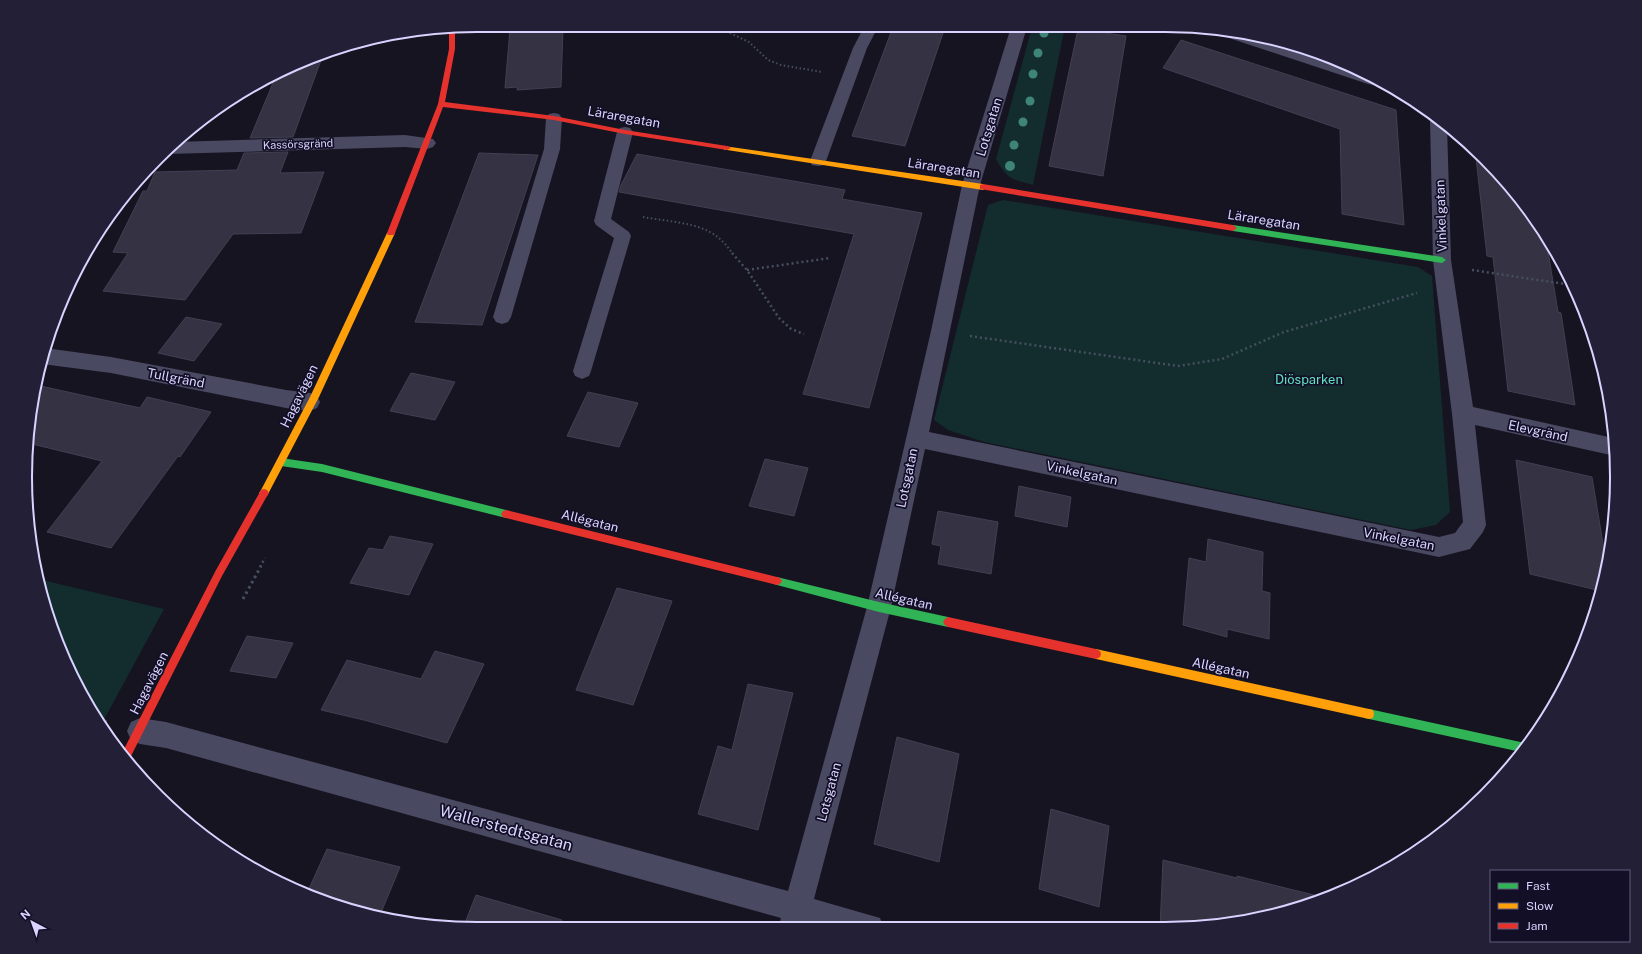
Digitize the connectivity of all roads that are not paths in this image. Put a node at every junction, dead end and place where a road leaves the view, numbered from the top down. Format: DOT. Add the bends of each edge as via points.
graph roads {
  1 [pos="868,32"];
  2 [pos="1017,32"];
  3 [pos="452,33"];
  4 [pos="1257,42"];
  5 [pos="1346,71"];
  6 [pos="441,104"];
  7 [pos="554,118"];
  8 [pos="1438,126"];
  9 [pos="625,132"];
  10 [pos="427,143"];
  11 [pos="178,148"];
  12 [pos="818,161"];
  13 [pos="971,185"];
  14 [pos="1442,260"];
  15 [pos="502,317"];
  16 [pos="49,357"];
  17 [pos="582,371"];
  18 [pos="310,402"];
  19 [pos="1463,414"];
  20 [pos="916,438"];
  21 [pos="1609,446"];
  22 [pos="281,462"];
  23 [pos="879,607"];
  24 [pos="140,731"];
  25 [pos="1519,747"];
  26 [pos="128,753"];
  27 [pos="795,918"];
  28 [pos="825,922"];
  1 -- 12 [label="lane"];
  2 -- 13 [label="street, Lotsgatan"];
  3 -- 6 [label="street, Hagavägen" via="452,49"];
  4 -- 5 [label="street"];
  6 -- 7 [label="street, Läraregatan"];
  6 -- 10 [label="street, Hagavägen"];
  7 -- 9 [label="street, Läraregatan"];
  7 -- 15 [label="lane" via="552,149"];
  8 -- 14 [label="street, Vinkelgatan"];
  9 -- 12 [label="street, Läraregatan"];
  9 -- 17 [label="lane" via="602,220 623,236"];
  10 -- 11 [label="street, Kassörsgränd" via="404,141"];
  10 -- 18 [label="street, Hagavägen" via="358,308"];
  12 -- 13 [label="street, Läraregatan"];
  13 -- 14 [label="street, Läraregatan"];
  13 -- 20 [label="street, Lotsgatan"];
  14 -- 19 [label="street, Vinkelgatan"];
  16 -- 18 [label="street, Tullgränd" via="111,365"];
  18 -- 22 [label="street, Hagavägen"];
  19 -- 20 [label="street, Vinkelgatan" via="1475,525 1462,542 1439,548"];
  19 -- 21 [label="street, Elevgränd"];
  20 -- 23 [label="street, Lotsgatan"];
  22 -- 23 [label="street, Allégatan" via="322,468"];
  22 -- 24 [label="street, Hagavägen" via="219,573"];
  23 -- 25 [label="street, Allégatan"];
  23 -- 27 [label="street, Lotsgatan"];
  24 -- 26 [label="street, Hagavägen"];
  24 -- 27 [label="street, Wallerstedtsgatan" via="166,735"];
  27 -- 28 [label="street, Wallerstedtsgatan"];
}
